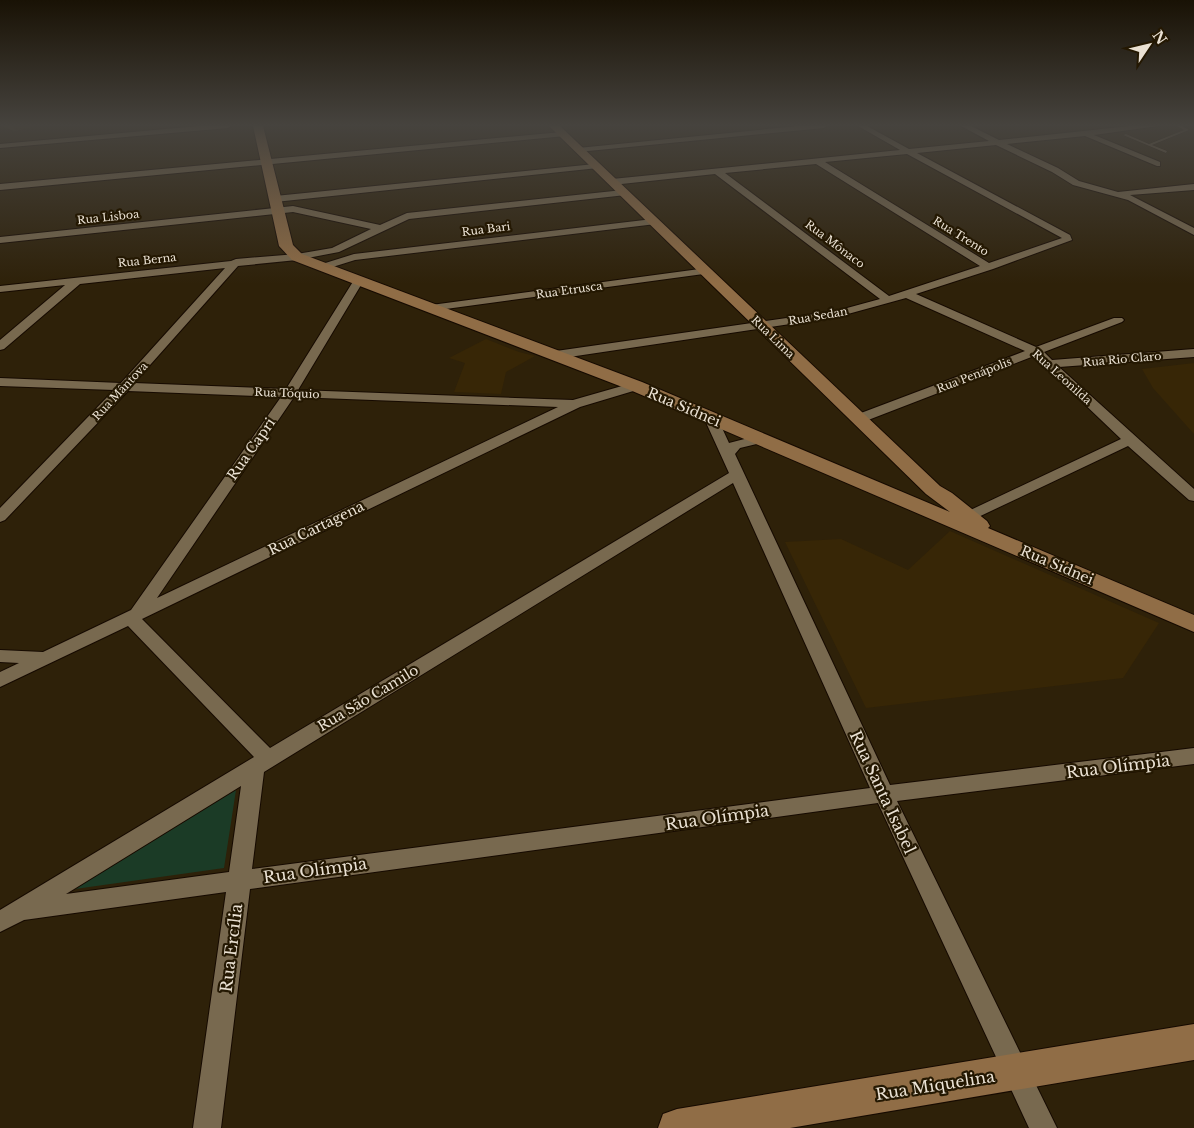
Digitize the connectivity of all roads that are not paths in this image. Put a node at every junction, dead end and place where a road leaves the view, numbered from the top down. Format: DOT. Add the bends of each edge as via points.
graph roads {
  1 [pos="93,179"];
  2 [pos="270,179"];
  3 [pos="492,179"];
  4 [pos="608,179"];
  5 [pos="677,179"];
  6 [pos="727,179"];
  7 [pos="846,179"];
  8 [pos="959,179"];
  9 [pos="1069,179"];
  10 [pos="0,187"];
  11 [pos="1194,187"];
  12 [pos="618,188"];
  13 [pos="1120,193"];
  14 [pos="276,205"];
  15 [pos="653,222"];
  16 [pos="379,228"];
  17 [pos="1191,229"];
  18 [pos="0,240"];
  19 [pos="335,250"];
  20 [pos="297,257"];
  21 [pos="343,259"];
  22 [pos="236,262"];
  23 [pos="323,266"];
  24 [pos="989,267"];
  25 [pos="706,271"];
  26 [pos="78,280"];
  27 [pos="359,280"];
  28 [pos="0,289"];
  29 [pos="906,294"];
  30 [pos="888,300"];
  31 [pos="431,308"];
  32 [pos="1118,320"];
  33 [pos="760,326"];
  34 [pos="1060,342"];
  35 [pos="0,346"];
  36 [pos="1036,352"];
  37 [pos="1194,353"];
  38 [pos="556,356"];
  39 [pos="1091,361"];
  40 [pos="1050,364"];
  41 [pos="0,382"];
  42 [pos="125,386"];
  43 [pos="636,386"];
  44 [pos="290,393"];
  45 [pos="575,404"];
  46 [pos="712,418"];
  47 [pos="858,419"];
  48 [pos="760,439"];
  49 [pos="1130,440"];
  50 [pos="727,454"];
  51 [pos="737,474"];
  52 [pos="932,490"];
  53 [pos="1194,497"];
  54 [pos="909,501"];
  55 [pos="969,513"];
  56 [pos="0,517"];
  57 [pos="998,540"];
  58 [pos="134,616"];
  59 [pos="1194,624"];
  60 [pos="0,656"];
  61 [pos="45,658"];
  62 [pos="0,680"];
  63 [pos="1194,756"];
  64 [pos="261,763"];
  65 [pos="884,795"];
  66 [pos="240,880"];
  67 [pos="20,910"];
  68 [pos="0,922"];
  69 [pos="1194,1042"];
  70 [pos="1016,1072"];
  71 [pos="207,1128"];
  72 [pos="677,1128"];
  73 [pos="1043,1128"];
  1 -- 10 [label="street"];
  2 -- 14 [label="main road"];
  3 -- 14 [label="street"];
  4 -- 12 [label="main road, Rua Lima"];
  5 -- 12 [label="street, Rua Berna"];
  6 -- 30 [label="street, Rua Mônaco"];
  7 -- 24 [label="street, Rua Trento"];
  8 -- 24 [label="street, Rua Sedan" via="1067,237 1065,241"];
  9 -- 13 [label="street"];
  11 -- 13 [label="street"];
  12 -- 15 [label="main road, Rua Lima"];
  12 -- 16 [label="street, Rua Berna" via="407,216"];
  13 -- 17 [label="street"];
  14 -- 16 [label="street"];
  14 -- 18 [label="street, Rua Lisboa"];
  14 -- 20 [label="main road" via="287,250"];
  15 -- 21 [label="street, Rua Bari"];
  15 -- 25 [label="main road, Rua Lima"];
  16 -- 19 [label="street, Rua Berna"];
  19 -- 20 [label="street, Rua Berna"];
  19 -- 21 [label="street"];
  20 -- 22 [label="street, Rua Berna"];
  20 -- 23 [label="main road, Rua Sidnei"];
  21 -- 23 [label="street, Rua Bari"];
  22 -- 26 [label="street, Rua Berna"];
  22 -- 42 [label="street, Rua Mântova"];
  23 -- 27 [label="main road, Rua Sidnei"];
  24 -- 29 [label="street, Rua Sedan"];
  25 -- 31 [label="street, Rua Etrusca"];
  25 -- 33 [label="main road, Rua Lima"];
  26 -- 28 [label="street, Rua Berna"];
  26 -- 35 [label="street"];
  27 -- 31 [label="main road, Rua Sidnei"];
  27 -- 44 [label="street, Rua Capri"];
  29 -- 30 [label="street, Rua Sedan"];
  29 -- 36 [label="street, Rua Leonilda"];
  30 -- 33 [label="street, Rua Sedan" via="837,314"];
  31 -- 38 [label="main road, Rua Sidnei"];
  32 -- 34 [label="street, Rua Penápolis"];
  33 -- 38 [label="street, Rua Sedan"];
  33 -- 47 [label="main road, Rua Lima"];
  34 -- 36 [label="street, Rua Penápolis"];
  34 -- 39 [label="street" via="1065,351"];
  36 -- 40 [label="street, Rua Leonilda"];
  36 -- 47 [label="street, Rua Penápolis"];
  37 -- 39 [label="street, Rua Rio Claro"];
  38 -- 43 [label="main road, Rua Sidnei"];
  39 -- 40 [label="street, Rua Rio Claro"];
  40 -- 49 [label="street, Rua Leonilda"];
  41 -- 42 [label="street, Rua Tóquio"];
  42 -- 44 [label="street, Rua Tóquio"];
  42 -- 56 [label="street, Rua Mântova"];
  43 -- 45 [label="street, Rua Cartagena"];
  43 -- 46 [label="main road, Rua Sidnei"];
  44 -- 45 [label="street, Rua Tóquio"];
  44 -- 58 [label="street, Rua Capri"];
  45 -- 58 [label="street, Rua Cartagena"];
  46 -- 48 [label="main road, Rua Sidnei"];
  46 -- 50 [label="street, Rua Santa Isabel"];
  47 -- 52 [label="main road, Rua Lima"];
  48 -- 50 [label="street" via="735,446"];
  48 -- 54 [label="main road, Rua Sidnei"];
  49 -- 53 [label="street, Rua Leonilda"];
  49 -- 55 [label="street"];
  50 -- 51 [label="street, Rua Santa Isabel"];
  51 -- 64 [label="street, Rua São Camilo"];
  51 -- 65 [label="street, Rua Santa Isabel"];
  52 -- 54 [label="main road" via="926,499"];
  52 -- 55 [label="main road, Rua Lima"];
  54 -- 55 [label="main road"];
  54 -- 57 [label="main road, Rua Sidnei"];
  55 -- 57 [label="main road, Rua Lima"];
  57 -- 59 [label="main road, Rua Sidnei"];
  58 -- 61 [label="street, Rua Cartagena"];
  58 -- 64 [label="street"];
  60 -- 61 [label="street"];
  61 -- 62 [label="street, Rua Cartagena"];
  63 -- 65 [label="street, Rua Olímpia"];
  64 -- 66 [label="street, Rua Ercília"];
  64 -- 67 [label="street, Rua São Camilo"];
  65 -- 66 [label="street, Rua Olímpia"];
  65 -- 70 [label="street, Rua Santa Isabel"];
  66 -- 67 [label="street"];
  66 -- 71 [label="street, Rua Ercília"];
  67 -- 68 [label="street, Rua São Camilo"];
  69 -- 70 [label="main road, Rua Miquelina"];
  70 -- 72 [label="main road, Rua Miquelina"];
  70 -- 73 [label="street, Rua Santa Isabel"];
}
